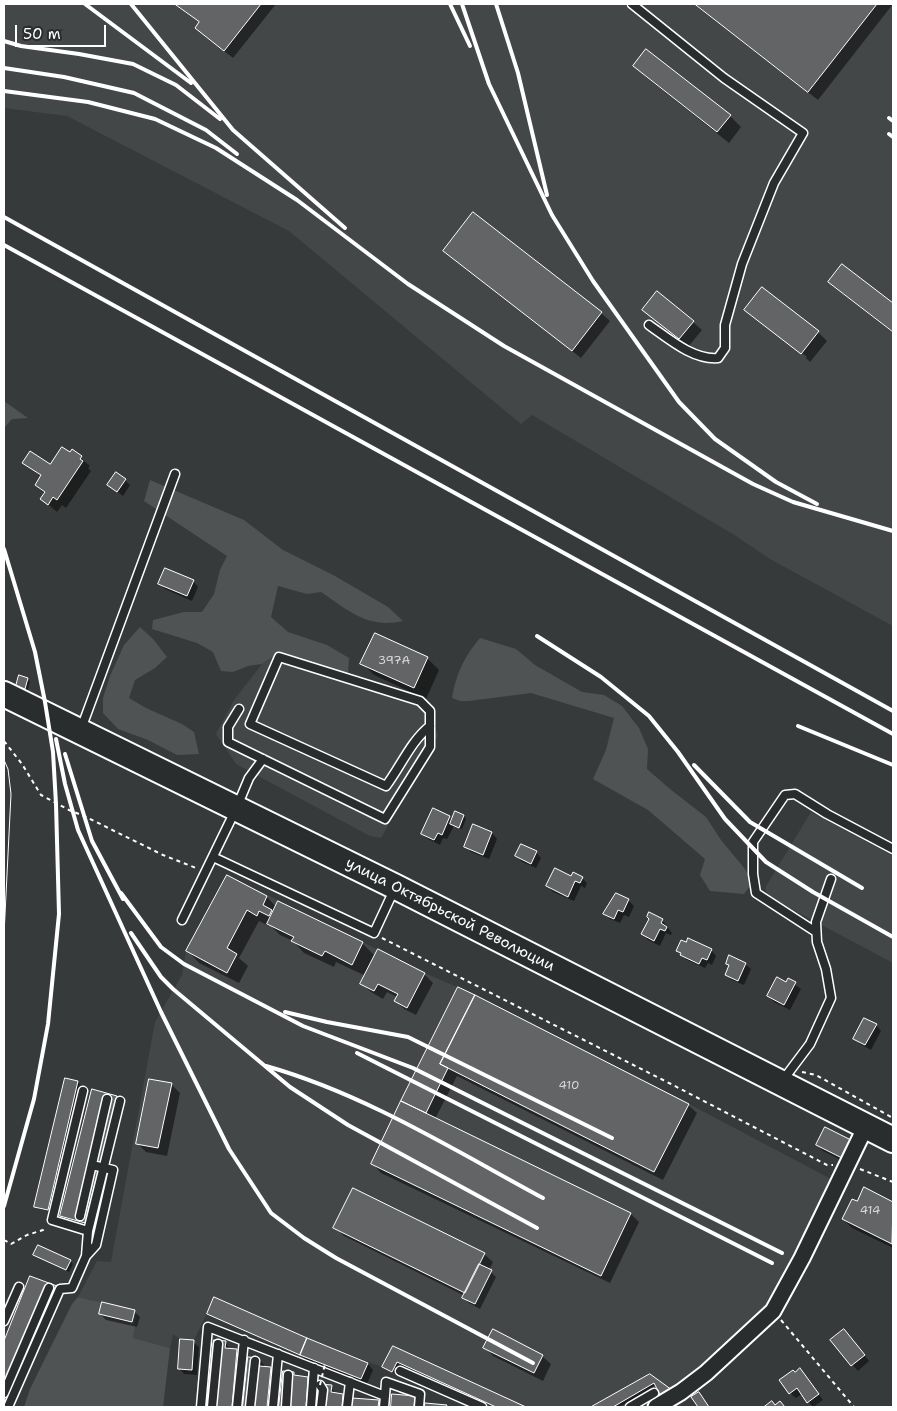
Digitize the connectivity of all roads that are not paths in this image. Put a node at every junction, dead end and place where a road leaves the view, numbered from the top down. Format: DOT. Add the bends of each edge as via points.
graph roads {
  1 [pos="632,4"];
  2 [pos="649,325"];
  3 [pos="175,474"];
  4 [pos="4,694"];
  5 [pos="239,709"];
  6 [pos="430,726"];
  7 [pos="80,730"];
  8 [pos="263,759"];
  9 [pos="236,809"];
  10 [pos="893,849"];
  11 [pos="213,857"];
  12 [pos="831,879"];
  13 [pos="396,887"];
  14 [pos="182,920"];
  15 [pos="816,932"];
  16 [pos="781,1084"];
  17 [pos="83,1091"];
  18 [pos="107,1099"];
  19 [pos="120,1101"];
  20 [pos="866,1126"];
  21 [pos="893,1140"];
  22 [pos="92,1166"];
  23 [pos="80,1216"];
  24 [pos="88,1231"];
  25 [pos="86,1256"];
  26 [pos="19,1287"];
  27 [pos="49,1288"];
  28 [pos="4,1321"];
  29 [pos="244,1340"];
  30 [pos="218,1344"];
  31 [pos="278,1354"];
  32 [pos="255,1361"];
  33 [pos="314,1368"];
  34 [pos="400,1370"];
  35 [pos="288,1374"];
  36 [pos="350,1382"];
  37 [pos="320,1385"];
  38 [pos="4,1393"];
  39 [pos="385,1396"];
  40 [pos="655,1400"];
  41 [pos="8,1407"];
  42 [pos="201,1407"];
  43 [pos="212,1407"];
  44 [pos="237,1407"];
  45 [pos="250,1407"];
  46 [pos="273,1407"];
  47 [pos="286,1407"];
  48 [pos="311,1407"];
  49 [pos="321,1407"];
  50 [pos="347,1407"];
  51 [pos="384,1407"];
  52 [pos="419,1407"];
  53 [pos="482,1407"];
  54 [pos="630,1407"];
  1 -- 2 [label="lane" via="724,78 803,133 774,183 742,264 725,325 725,348 718,358 708,359 676,344"];
  3 -- 7 [label="lane"];
  4 -- 7 [label="main road, улица Октябрьской Революции"];
  5 -- 8 [label="lane" via="228,727 228,742"];
  6 -- 6 [label="lane" via="430,711 420,702 279,657 250,724 386,786 419,734"];
  6 -- 8 [label="lane" via="430,747 385,819"];
  7 -- 9 [label="main road, улица Октябрьской Революции"];
  8 -- 9 [label="lane" via="249,778"];
  9 -- 11 [label="lane"];
  9 -- 13 [label="main road, улица Октябрьской Революции"];
  10 -- 15 [label="lane" via="795,794 785,795 753,842 756,893"];
  11 -- 13 [label="lane" via="374,933"];
  11 -- 14 [label="lane"];
  12 -- 15 [label="lane" via="816,922"];
  13 -- 16 [label="main road, улица Октябрьской Революции"];
  15 -- 16 [label="lane" via="831,998 810,1044"];
  16 -- 20 [label="main road, улица Октябрьской Революции"];
  17 -- 24 [label="lane" via="52,1220"];
  18 -- 22 [label="lane"];
  19 -- 24 [label="lane"];
  20 -- 21 [label="main road, улица Октябрьской Революции"];
  20 -- 40 [label="street" via="773,1311 681,1392"];
  22 -- 23 [label="lane"];
  22 -- 25 [label="lane" via="113,1170 96,1245"];
  24 -- 25 [label="lane"];
  25 -- 41 [label="lane" via="72,1288 60,1289"];
  26 -- 28 [label="lane"];
  27 -- 38 [label="lane"];
  29 -- 31 [label="lane"];
  29 -- 42 [label="lane" via="208,1327"];
  29 -- 44 [label="lane"];
  30 -- 43 [label="lane"];
  31 -- 33 [label="lane"];
  31 -- 46 [label="lane"];
  32 -- 45 [label="lane"];
  33 -- 36 [label="lane"];
  33 -- 48 [label="lane"];
  34 -- 53 [label="lane"];
  35 -- 47 [label="lane"];
  36 -- 39 [label="lane"];
  36 -- 50 [label="lane"];
  37 -- 49 [label="lane" via="323,1390"];
  39 -- 51 [label="lane"];
  39 -- 52 [label="lane" via="386,1382 420,1394"];
  40 -- 54 [label="lane"];
}
